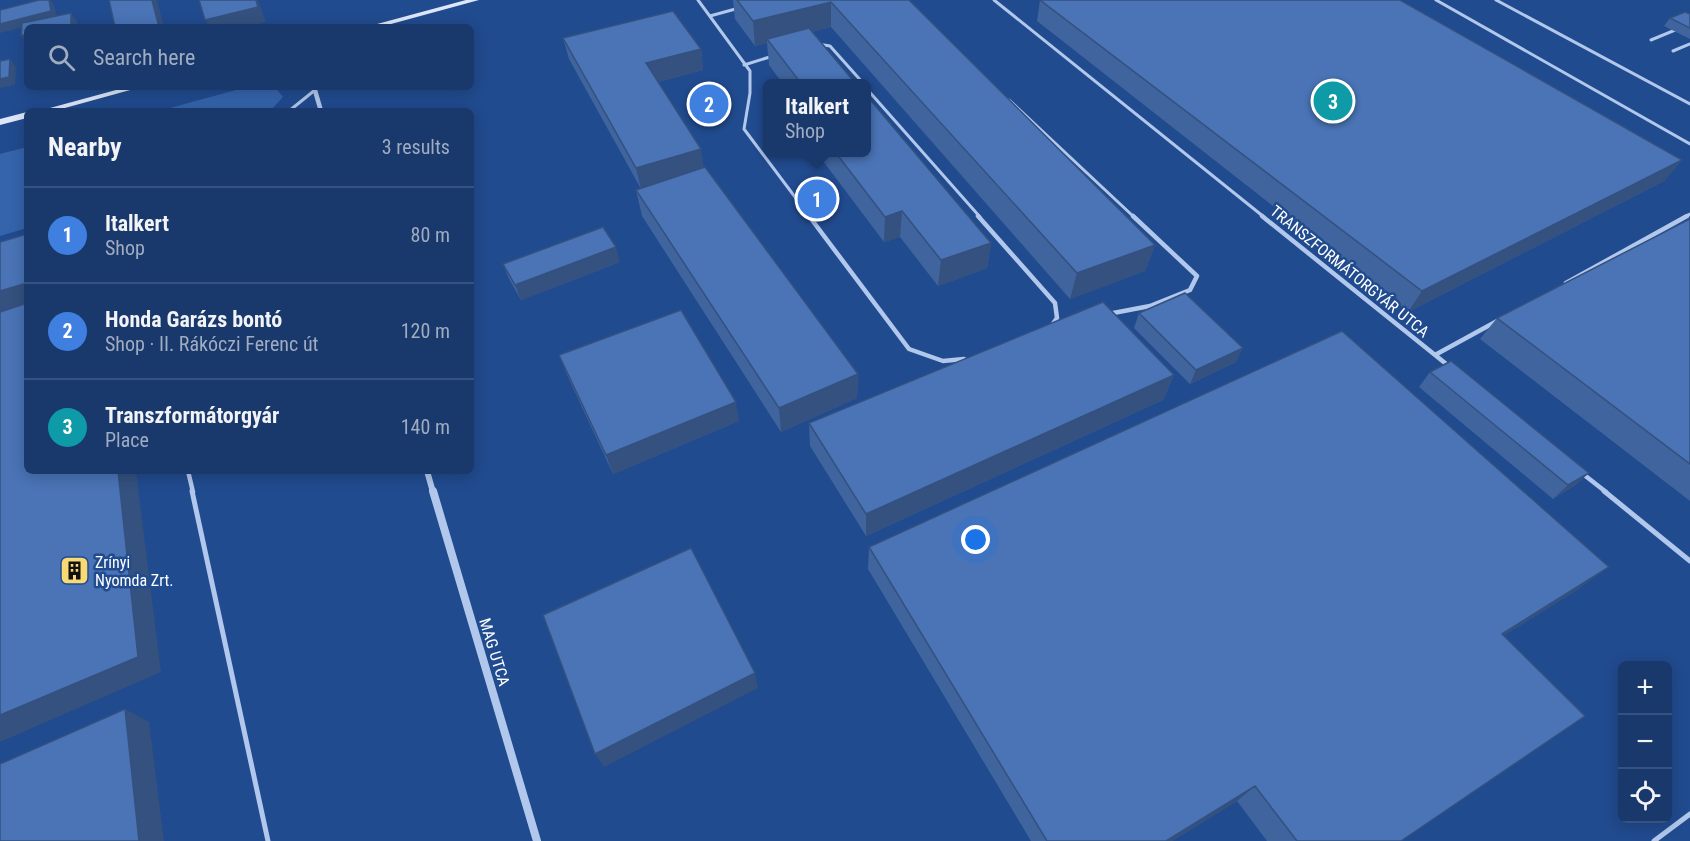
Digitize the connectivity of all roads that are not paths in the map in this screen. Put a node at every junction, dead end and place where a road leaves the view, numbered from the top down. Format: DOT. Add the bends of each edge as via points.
graph roads {
  1 [pos="475,0"];
  2 [pos="698,0"];
  3 [pos="994,0"];
  4 [pos="1436,0"];
  5 [pos="1496,0"];
  6 [pos="749,5"];
  7 [pos="710,16"];
  8 [pos="382,24"];
  9 [pos="1690,24"];
  10 [pos="1651,40"];
  11 [pos="815,43"];
  12 [pos="1690,44"];
  13 [pos="1673,51"];
  14 [pos="774,56"];
  15 [pos="744,65"];
  16 [pos="859,79"];
  17 [pos="125,90"];
  18 [pos="313,90"];
  19 [pos="314,90"];
  20 [pos="871,93"];
  21 [pos="1006,98"];
  22 [pos="1690,104"];
  23 [pos="56,108"];
  24 [pos="292,108"];
  25 [pos="320,108"];
  26 [pos="24,116"];
  27 [pos="0,122"];
  28 [pos="1690,144"];
  29 [pos="763,154"];
  30 [pos="765,157"];
  31 [pos="1690,214"];
  32 [pos="1557,287"];
  33 [pos="1097,316"];
  34 [pos="1507,316"];
  35 [pos="1058,327"];
  36 [pos="1435,355"];
  37 [pos="969,357"];
  38 [pos="1453,370"];
  39 [pos="1581,473"];
  40 [pos="189,474"];
  41 [pos="429,474"];
  42 [pos="1690,561"];
  43 [pos="1690,814"];
  44 [pos="268,841"];
  45 [pos="537,841"];
  46 [pos="1654,841"];
  1 -- 8 [label="main road"];
  2 -- 7 [label="lane"];
  3 -- 36 [label="lane, TRANSZFORMÁTORGYÁR UTCA"];
  4 -- 28 [label="lane"];
  5 -- 22 [label="lane"];
  6 -- 7 [label="lane"];
  7 -- 15 [label="lane"];
  9 -- 10 [label="lane"];
  11 -- 16 [label="lane" via="830,46"];
  12 -- 13 [label="lane"];
  14 -- 15 [label="lane"];
  15 -- 29 [label="lane" via="753,84 744,129"];
  17 -- 23 [label="main road"];
  18 -- 24 [label="lane"];
  19 -- 25 [label="street"];
  20 -- 35 [label="lane" via="1055,303 1057,318 1048,330"];
  21 -- 33 [label="lane" via="1197,276 1190,290 1150,306"];
  26 -- 27 [label="main road"];
  30 -- 37 [label="lane" via="909,348 938,361"];
  31 -- 32 [label="lane"];
  34 -- 36 [label="lane"];
  36 -- 38 [label="lane, TRANSZFORMÁTORGYÁR UTCA"];
  39 -- 42 [label="lane"];
  40 -- 44 [label="lane"];
  41 -- 45 [label="street, MAG UTCA"];
  43 -- 46 [label="lane"];
}
